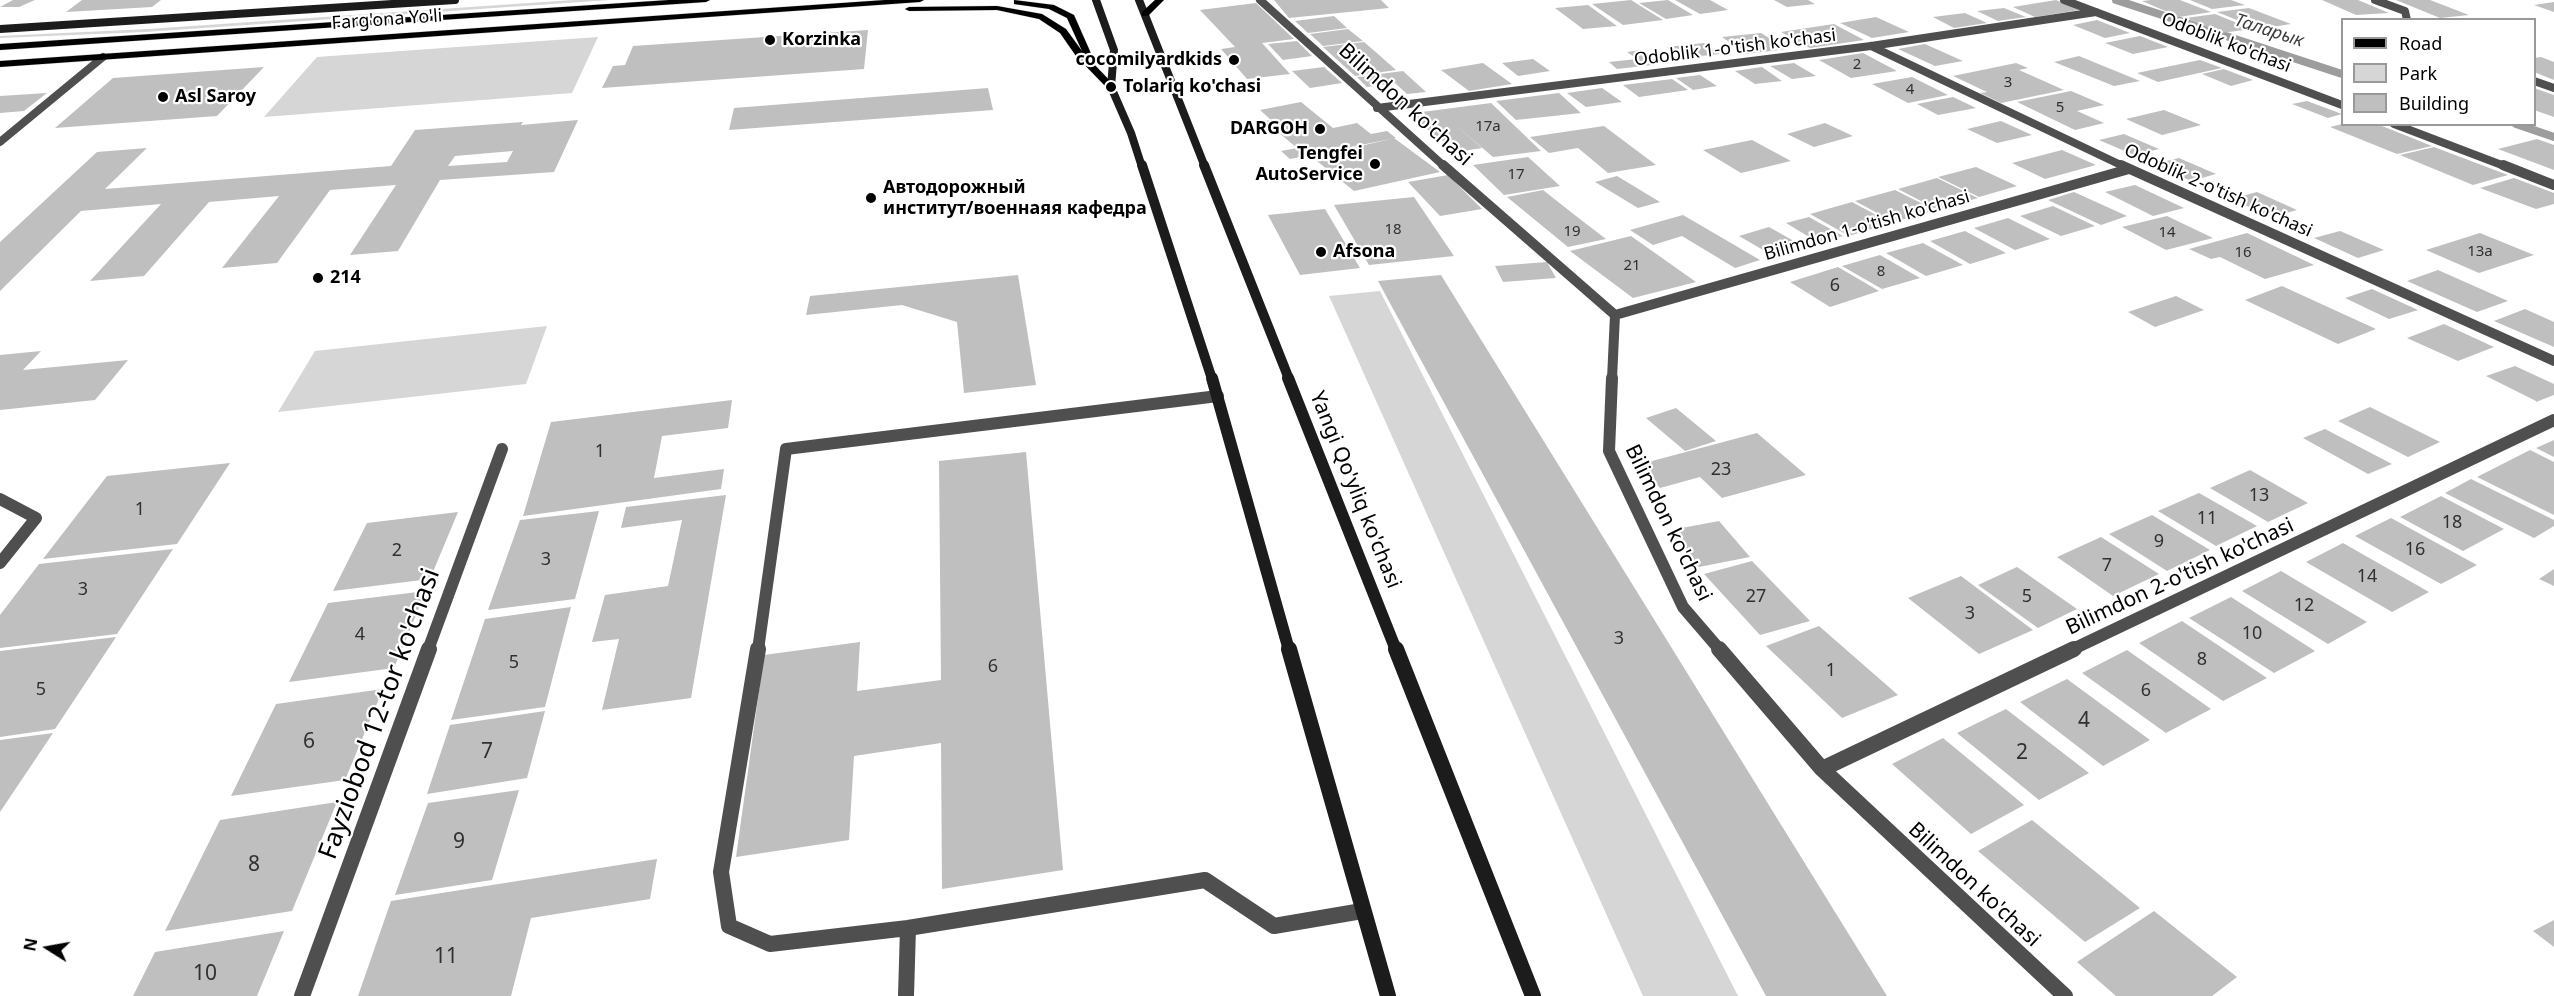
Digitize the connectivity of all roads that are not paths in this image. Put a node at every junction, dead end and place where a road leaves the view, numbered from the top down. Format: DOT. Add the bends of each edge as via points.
graph roads {
  1 [pos="456,0"];
  2 [pos="706,0"];
  3 [pos="920,0"];
  4 [pos="1096,0"];
  5 [pos="1139,0"];
  6 [pos="1160,0"];
  7 [pos="1260,0"];
  8 [pos="2064,0"];
  9 [pos="2375,0"];
  10 [pos="431,1"];
  11 [pos="747,12"];
  12 [pos="2096,12"];
  13 [pos="1145,14"];
  14 [pos="2407,18"];
  15 [pos="0,29"];
  16 [pos="1871,46"];
  17 [pos="0,47"];
  18 [pos="103,57"];
  19 [pos="0,64"];
  20 [pos="1092,66"];
  21 [pos="2536,81"];
  22 [pos="1111,87"];
  23 [pos="2554,88"];
  24 [pos="2341,104"];
  25 [pos="1377,108"];
  26 [pos="2399,126"];
  27 [pos="0,142"];
  28 [pos="2129,170"];
  29 [pos="2554,185"];
  30 [pos="1615,315"];
  31 [pos="2554,361"];
  32 [pos="1218,396"];
  33 [pos="2554,420"];
  34 [pos="502,449"];
  35 [pos="0,499"];
  36 [pos="0,563"];
  37 [pos="1822,769"];
  38 [pos="1362,911"];
  39 [pos="908,928"];
  40 [pos="302,996"];
  41 [pos="906,996"];
  42 [pos="1388,996"];
  43 [pos="1533,996"];
  44 [pos="2065,996"];
  1 -- 10 [label="main road, Farg'ona Yo'li"];
  2 -- 17 [label="main road, Farg'ona Yo'li"];
  3 -- 11 [label="main road, Farg'ona Yo'li"];
  4 -- 22 [label="main road" via="1114,50"];
  5 -- 13 [label="main road, Yangi Qo'yliq ko'chasi"];
  6 -- 13 [label="main road"];
  7 -- 25 [label="street, Bilimdon ko'chasi"];
  8 -- 12 [label="street, Odoblik ko'chasi"];
  9 -- 14 [label="street" via="2405,11"];
  10 -- 15 [label="main road, Farg'ona Yo'li"];
  11 -- 18 [label="main road, Farg'ona Yo'li"];
  11 -- 20 [label="main road" via="833,14 953,7 1022,11 1042,17 1063,31"];
  11 -- 20 [label="main road" via="1033,3 1071,17"];
  12 -- 16 [label="street, Odoblik 1-o'tish ko'chasi"];
  12 -- 24 [label="street, Odoblik ko'chasi"];
  13 -- 43 [label="main road, Yangi Qo'yliq ko'chasi"];
  16 -- 25 [label="street, Odoblik 1-o'tish ko'chasi"];
  16 -- 28 [label="street, Odoblik 2-o'tish ko'chasi"];
  18 -- 19 [label="main road, Farg'ona Yo'li"];
  18 -- 27 [label="street"];
  20 -- 22 [label="main road"];
  21 -- 23 [label="street"];
  22 -- 32 [label="main road"];
  25 -- 30 [label="street, Bilimdon ko'chasi"];
  26 -- 29 [label="street"];
  28 -- 30 [label="street, Bilimdon 1-o'tish ko'chasi"];
  28 -- 31 [label="street, Odoblik 2-o'tish ko'chasi"];
  30 -- 37 [label="street, Bilimdon ko'chasi" via="1609,451 1683,607"];
  32 -- 38 [label="main road"];
  32 -- 39 [label="street" via="786,449 761,633 721,872 729,926 770,945"];
  33 -- 37 [label="street, Bilimdon 2-o'tish ko'chasi"];
  34 -- 40 [label="street, Fayziobod 12-tor ko'chasi"];
  35 -- 36 [label="street" via="36,518"];
  37 -- 44 [label="street, Bilimdon ko'chasi"];
  38 -- 39 [label="street" via="1274,926 1205,880"];
  38 -- 42 [label="main road"];
  39 -- 41 [label="street"];
}
